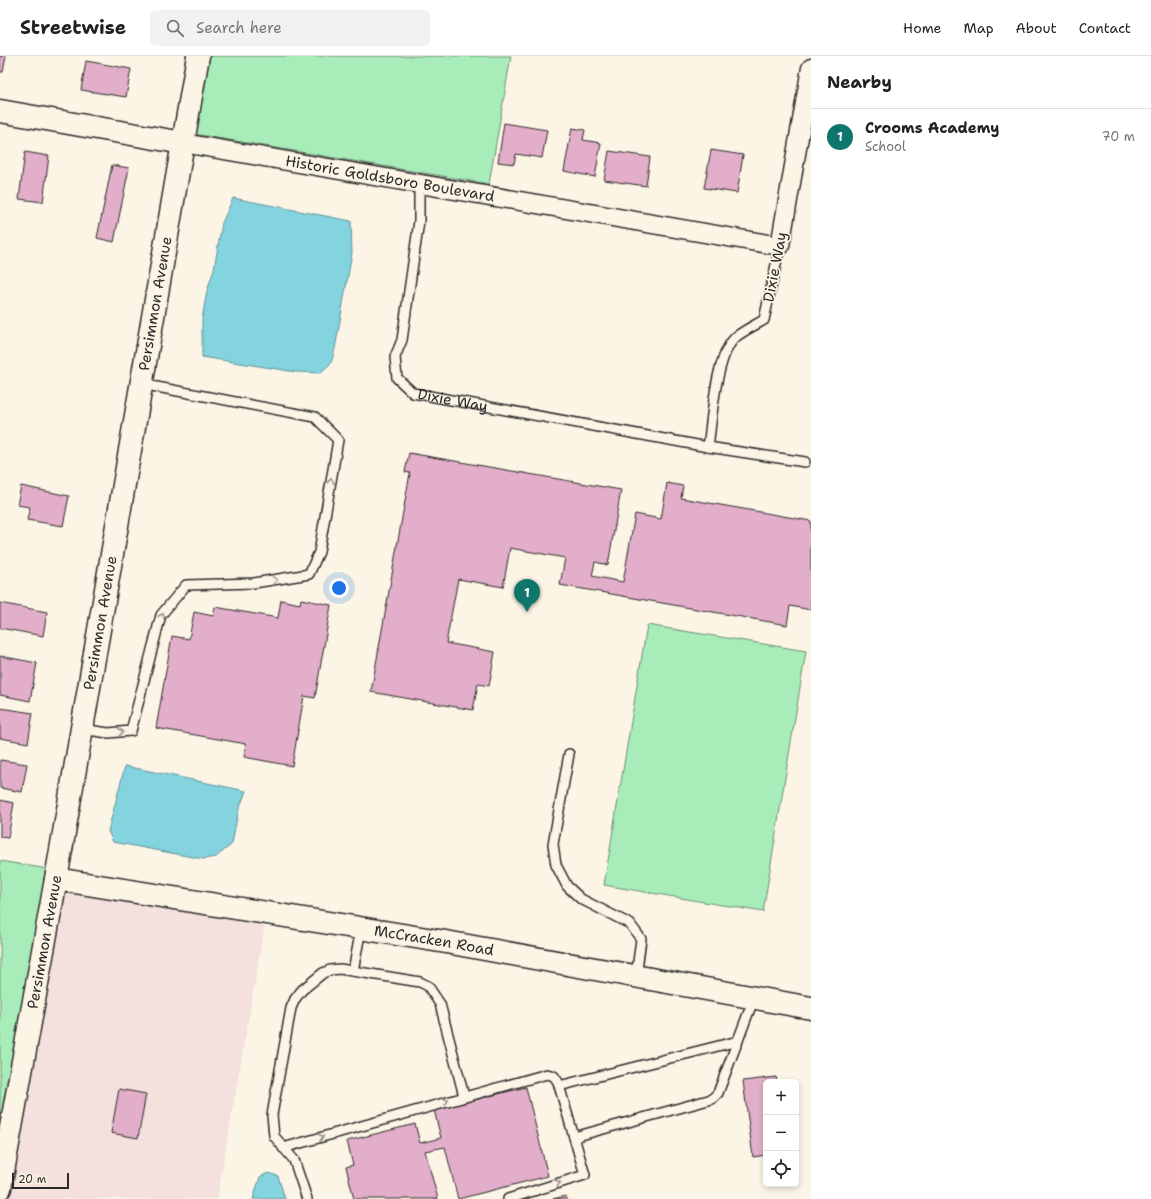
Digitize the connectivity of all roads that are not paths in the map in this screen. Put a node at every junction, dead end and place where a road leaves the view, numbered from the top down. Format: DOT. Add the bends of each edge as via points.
graph roads {
  1 [pos="198,56"];
  2 [pos="811,68"];
  3 [pos="0,111"];
  4 [pos="183,143"];
  5 [pos="419,184"];
  6 [pos="780,246"];
  7 [pos="141,384"];
  8 [pos="708,448"];
  9 [pos="805,462"];
  10 [pos="82,729"];
  11 [pos="569,754"];
  12 [pos="56,879"];
  13 [pos="361,929"];
  14 [pos="353,971"];
  15 [pos="636,977"];
  16 [pos="754,998"];
  17 [pos="811,1008"];
  18 [pos="738,1041"];
  19 [pos="559,1086"];
  20 [pos="464,1096"];
  21 [pos="574,1137"];
  22 [pos="283,1148"];
  23 [pos="0,1188"];
  24 [pos="307,1199"];
  25 [pos="508,1199"];
  1 -- 4 [label="street, Persimmon Avenue"];
  2 -- 6 [label="street, Dixie Way"];
  3 -- 4 [label="street, Historic Goldsboro Boulevard"];
  4 -- 5 [label="street, Historic Goldsboro Boulevard"];
  4 -- 7 [label="street, Persimmon Avenue"];
  5 -- 6 [label="street, Historic Goldsboro Boulevard"];
  5 -- 8 [label="lane, Dixie Way" via="419,221 402,340 395,356 397,378 413,393"];
  6 -- 8 [label="lane, Dixie Way" via="764,320 736,336 717,379"];
  7 -- 10 [label="street, Persimmon Avenue"];
  10 -- 7 [label="lane, one-way" via="108,733 131,731 161,615 186,584 254,583 309,574 319,552 338,440 315,416"];
  8 -- 9 [label="lane, Dixie Way"];
  10 -- 12 [label="street, Persimmon Avenue"];
  11 -- 15 [label="lane" via="553,844 556,865 567,886 581,899 630,924 641,939"];
  12 -- 13 [label="street, McCracken Road"];
  12 -- 23 [label="street, Persimmon Avenue"];
  13 -- 14 [label="lane"];
  13 -- 15 [label="street, McCracken Road"];
  14 -- 20 [label="lane" via="420,982 428,986 440,1004"];
  14 -- 22 [label="lane" via="340,969 323,973 302,990 291,1008 272,1115 274,1136"];
  15 -- 16 [label="street, McCracken Road"];
  16 -- 17 [label="street, McCracken Road"];
  16 -- 18 [label="lane"];
  18 -- 19 [label="lane"];
  18 -- 21 [label="lane" via="718,1093 712,1099"];
  19 -- 20 [label="lane" via="554,1076 547,1074"];
  19 -- 21 [label="lane"];
  22 -- 20 [label="lane, one-way"];
  25 -- 21 [label="lane, one-way" via="585,1175"];
  22 -- 24 [label="lane" via="294,1160"];
}
